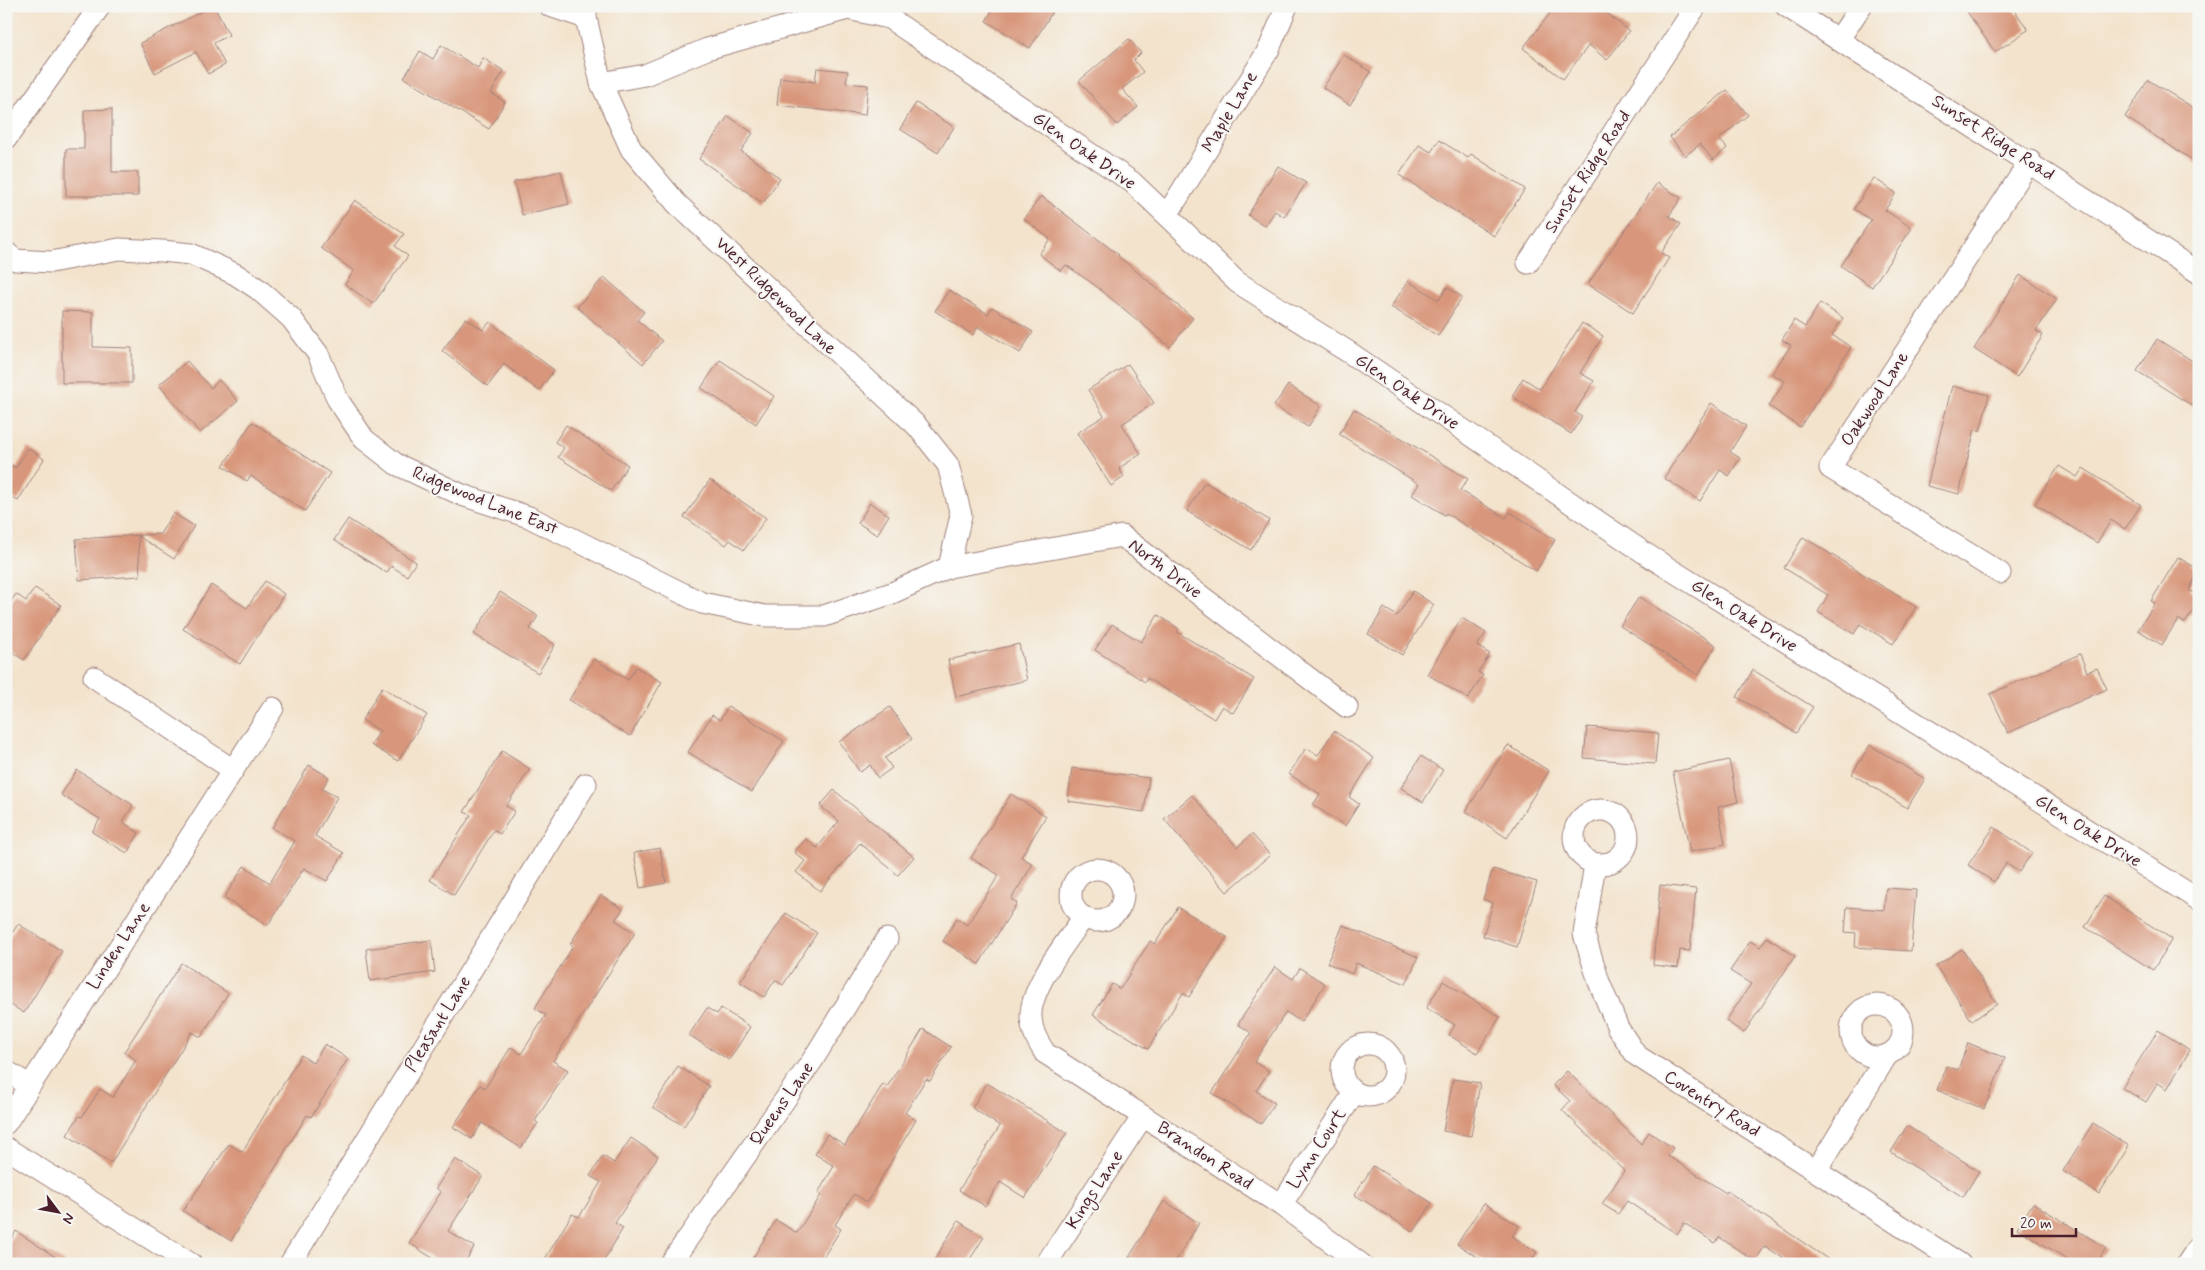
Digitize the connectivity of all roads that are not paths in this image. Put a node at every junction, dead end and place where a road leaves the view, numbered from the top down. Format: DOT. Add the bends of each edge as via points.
graph roads {
  1 [pos="100,6"];
  2 [pos="550,6"];
  3 [pos="1288,6"];
  4 [pos="1696,6"];
  5 [pos="1786,6"];
  6 [pos="1861,6"];
  7 [pos="586,12"];
  8 [pos="893,12"];
  9 [pos="1839,39"];
  10 [pos="601,82"];
  11 [pos="6,139"];
  12 [pos="2030,161"];
  13 [pos="1167,215"];
  14 [pos="6,252"];
  15 [pos="1528,263"];
  16 [pos="2199,273"];
  17 [pos="949,567"];
  18 [pos="2000,572"];
  19 [pos="94,677"];
  20 [pos="273,708"];
  21 [pos="1347,708"];
  22 [pos="233,770"];
  23 [pos="586,784"];
  24 [pos="1595,864"];
  25 [pos="2199,900"];
  26 [pos="1084,917"];
  27 [pos="887,939"];
  28 [pos="1887,1055"];
  29 [pos="6,1072"];
  30 [pos="29,1085"];
  31 [pos="1354,1093"];
  32 [pos="1143,1116"];
  33 [pos="6,1123"];
  34 [pos="6,1148"];
  35 [pos="1817,1170"];
  36 [pos="1281,1205"];
  37 [pos="2199,1246"];
  38 [pos="190,1264"];
  39 [pos="290,1264"];
  40 [pos="670,1264"];
  41 [pos="1046,1264"];
  42 [pos="1361,1264"];
  43 [pos="1960,1264"];
  44 [pos="2187,1264"];
  1 -- 11 [label="street"];
  2 -- 7 [label="street, West Ridgewood Lane"];
  3 -- 13 [label="street, Maple Lane" via="1268,49"];
  4 -- 15 [label="street, Sunset Ridge Road"];
  5 -- 9 [label="street, Sunset Ridge Road"];
  6 -- 9 [label="street"];
  7 -- 10 [label="street, West Ridgewood Lane"];
  8 -- 10 [label="street, Glen Oak Drive" via="848,9 707,49 645,75"];
  8 -- 13 [label="street, Glen Oak Drive" via="1132,182"];
  9 -- 12 [label="street, Sunset Ridge Road"];
  10 -- 17 [label="street, West Ridgewood Lane" via="631,149 677,204 917,426 948,464 961,514"];
  12 -- 16 [label="street, Sunset Ridge Road"];
  12 -- 18 [label="street, Oakwood Lane" via="1830,468"];
  13 -- 25 [label="street, Glen Oak Drive" via="1237,282 1350,353 1649,556"];
  14 -- 17 [label="street, Ridgewood Lane East" via="15,260 51,262 119,250 162,251 192,254 234,274 258,289 291,318 318,354 338,400 364,439 396,464 462,495 529,517 702,603 765,616 824,616 892,593"];
  17 -- 21 [label="street, North Drive" via="1122,536"];
  19 -- 22 [label="street"];
  20 -- 22 [label="street, Linden Lane"];
  22 -- 30 [label="street, Linden Lane"];
  23 -- 39 [label="street, Pleasant Lane"];
  24 -- 35 [label="street, Coventry Road" via="1584,934 1618,1028 1636,1055"];
  26 -- 32 [label="street, Brandon Road" via="1036,993 1031,1017 1034,1036 1045,1053"];
  27 -- 40 [label="street, Queens Lane" via="812,1061"];
  28 -- 35 [label="street"];
  29 -- 30 [label="street"];
  30 -- 33 [label="street, Linden Lane"];
  31 -- 36 [label="street, Lynn Court"];
  32 -- 36 [label="street, Brandon Road"];
  32 -- 41 [label="street, Kings Lane"];
  34 -- 38 [label="street"];
  35 -- 43 [label="street, Coventry Road"];
  36 -- 42 [label="street, Brandon Road"];
  37 -- 44 [label="street"];
}
